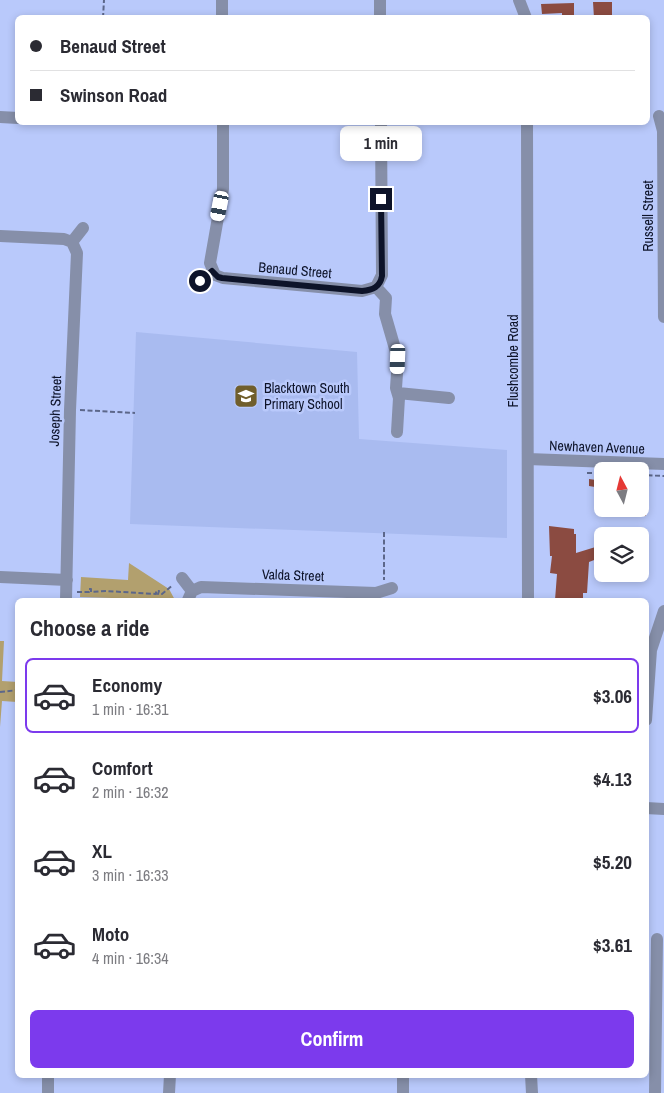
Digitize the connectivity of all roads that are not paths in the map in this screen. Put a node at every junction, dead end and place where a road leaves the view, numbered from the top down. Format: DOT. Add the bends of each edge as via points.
graph roads {
  1 [pos="222,0"];
  2 [pos="380,0"];
  3 [pos="519,0"];
  4 [pos="529,0"];
  5 [pos="222,15"];
  6 [pos="380,15"];
  7 [pos="525,15"];
  8 [pos="526,15"];
  9 [pos="657,116"];
  10 [pos="0,117"];
  11 [pos="15,118"];
  12 [pos="223,125"];
  13 [pos="380,125"];
  14 [pos="527,125"];
  15 [pos="83,228"];
  16 [pos="0,236"];
  17 [pos="72,242"];
  18 [pos="212,271"];
  19 [pos="200,281"];
  20 [pos="376,288"];
  21 [pos="664,317"];
  22 [pos="398,393"];
  23 [pos="449,398"];
  24 [pos="397,432"];
  25 [pos="528,459"];
  26 [pos="664,464"];
  27 [pos="0,577"];
  28 [pos="182,578"];
  29 [pos="389,589"];
  30 [pos="68,591"];
  31 [pos="310,595"];
  32 [pos="190,596"];
  33 [pos="528,598"];
  34 [pos="664,611"];
  35 [pos="649,678"];
  36 [pos="649,808"];
  37 [pos="664,809"];
  38 [pos="656,939"];
  39 [pos="48,1078"];
  40 [pos="170,1078"];
  41 [pos="404,1078"];
  42 [pos="531,1078"];
  43 [pos="48,1093"];
  44 [pos="169,1093"];
  45 [pos="404,1093"];
  46 [pos="532,1093"];
  47 [pos="655,1093"];
  1 -- 5 [label="street"];
  2 -- 6 [label="street"];
  3 -- 7 [label="street"];
  4 -- 8 [label="street"];
  9 -- 21 [label="street, Russell Street" via="664,131"];
  10 -- 11 [label="street"];
  12 -- 18 [label="street" via="224,182 210,259"];
  13 -- 20 [label="street" via="382,276"];
  14 -- 25 [label="street, Flushcombe Road"];
  15 -- 17 [label="street"];
  16 -- 17 [label="street"];
  17 -- 30 [label="street, Joseph Street" via="77,253 70,410"];
  18 -- 19 [label="street"];
  18 -- 20 [label="street, Benaud Street" via="222,278 362,291"];
  20 -- 22 [label="street" via="386,298 385,314 398,359"];
  22 -- 23 [label="street"];
  22 -- 24 [label="street"];
  25 -- 26 [label="street, Newhaven Avenue"];
  25 -- 33 [label="street, Flushcombe Road"];
  27 -- 30 [label="street"];
  28 -- 32 [label="street, Valda Street"];
  29 -- 31 [label="street, Valda Street" via="376,593"];
  31 -- 32 [label="street, Valda Street" via="201,587"];
  34 -- 35 [label="street" via="651,650"];
  36 -- 37 [label="street"];
  38 -- 47 [label="street"];
  39 -- 43 [label="street"];
  40 -- 44 [label="street"];
  41 -- 45 [label="street"];
  42 -- 46 [label="street"];
}
